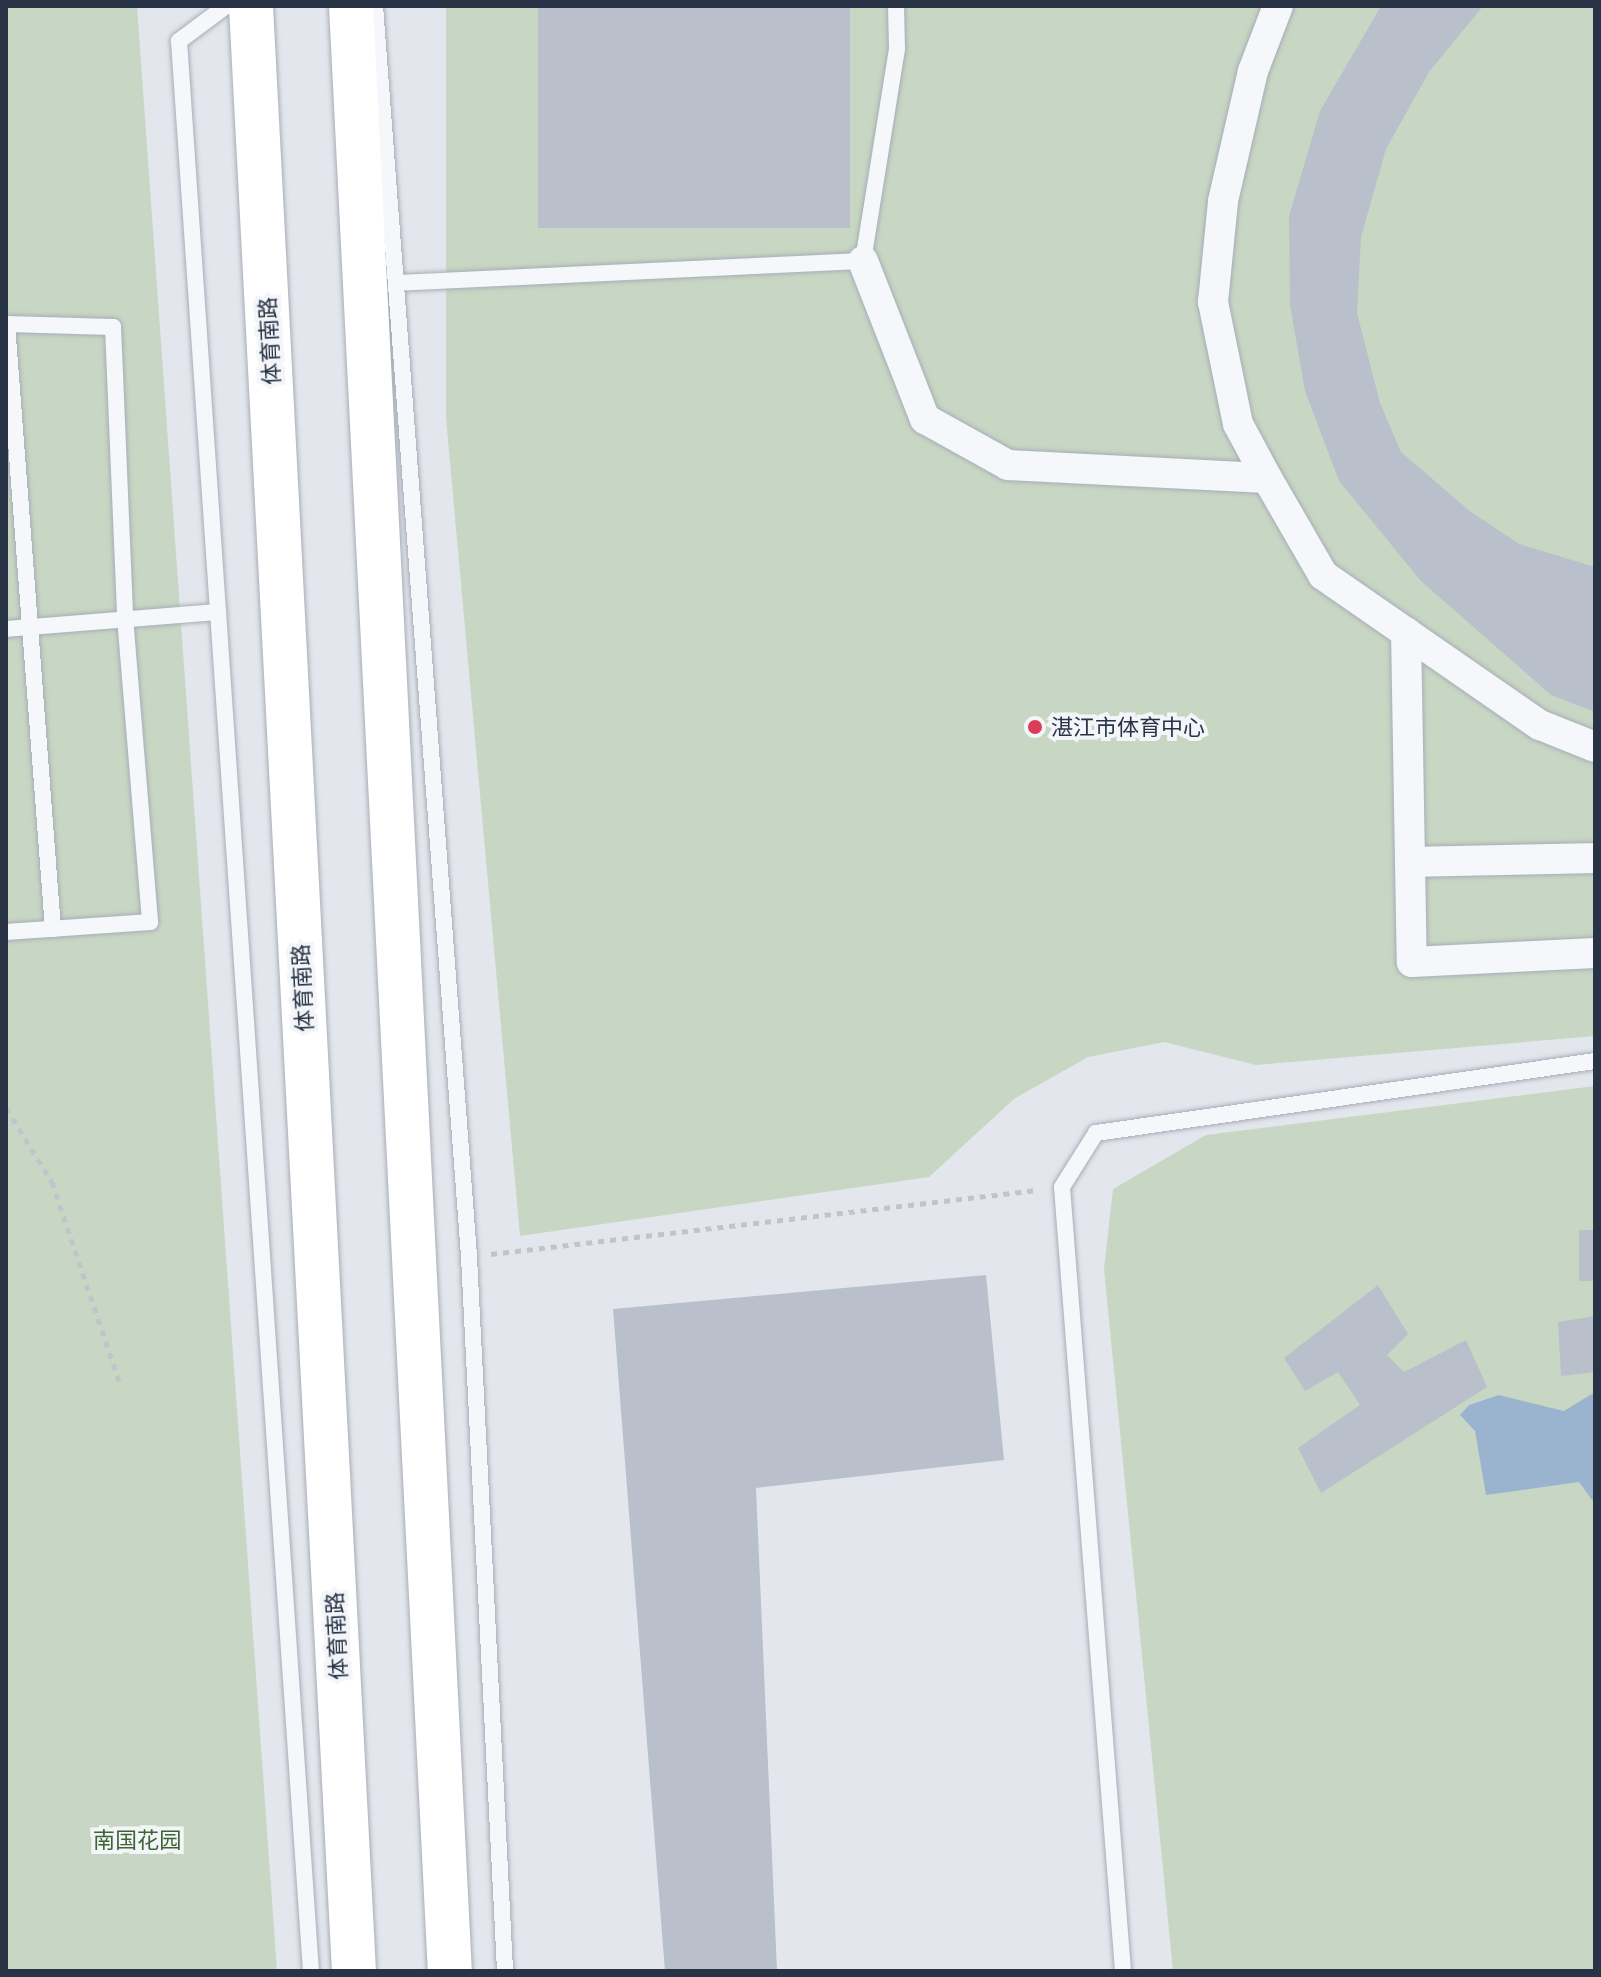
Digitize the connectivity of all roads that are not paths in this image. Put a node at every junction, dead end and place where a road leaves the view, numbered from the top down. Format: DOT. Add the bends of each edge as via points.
graph roads {
  1 [pos="226,6"];
  2 [pos="251,6"];
  3 [pos="351,6"];
  4 [pos="375,6"];
  5 [pos="896,6"];
  6 [pos="1278,6"];
  7 [pos="863,261"];
  8 [pos="396,283"];
  9 [pos="6,324"];
  10 [pos="1267,478"];
  11 [pos="218,612"];
  12 [pos="125,617"];
  13 [pos="31,627"];
  14 [pos="6,629"];
  15 [pos="1406,632"];
  16 [pos="1595,747"];
  17 [pos="1595,858"];
  18 [pos="1410,862"];
  19 [pos="53,929"];
  20 [pos="6,932"];
  21 [pos="1595,953"];
  22 [pos="1595,1061"];
  23 [pos="311,1971"];
  24 [pos="354,1971"];
  25 [pos="450,1971"];
  26 [pos="505,1971"];
  27 [pos="1123,1971"];
  1 -- 11 [label="lane" via="179,41"];
  2 -- 24 [label="main road, 体育南路"];
  3 -- 25 [label="main road"];
  4 -- 8 [label="lane"];
  5 -- 7 [label="lane" via="897,49"];
  6 -- 10 [label="street" via="1253,71 1223,201 1213,302 1238,424"];
  7 -- 8 [label="lane"];
  7 -- 10 [label="street" via="925,419 1008,465"];
  8 -- 26 [label="lane" via="469,1257"];
  9 -- 12 [label="lane" via="113,327"];
  9 -- 13 [label="lane"];
  10 -- 15 [label="street" via="1323,575"];
  11 -- 12 [label="lane"];
  11 -- 23 [label="lane"];
  12 -- 13 [label="lane"];
  12 -- 19 [label="lane" via="150,922"];
  13 -- 14 [label="lane"];
  13 -- 19 [label="lane"];
  15 -- 16 [label="street" via="1540,725"];
  15 -- 18 [label="street"];
  17 -- 18 [label="street"];
  18 -- 21 [label="street" via="1412,962"];
  19 -- 20 [label="lane"];
  22 -- 27 [label="lane" via="1096,1133 1062,1187"];
}
